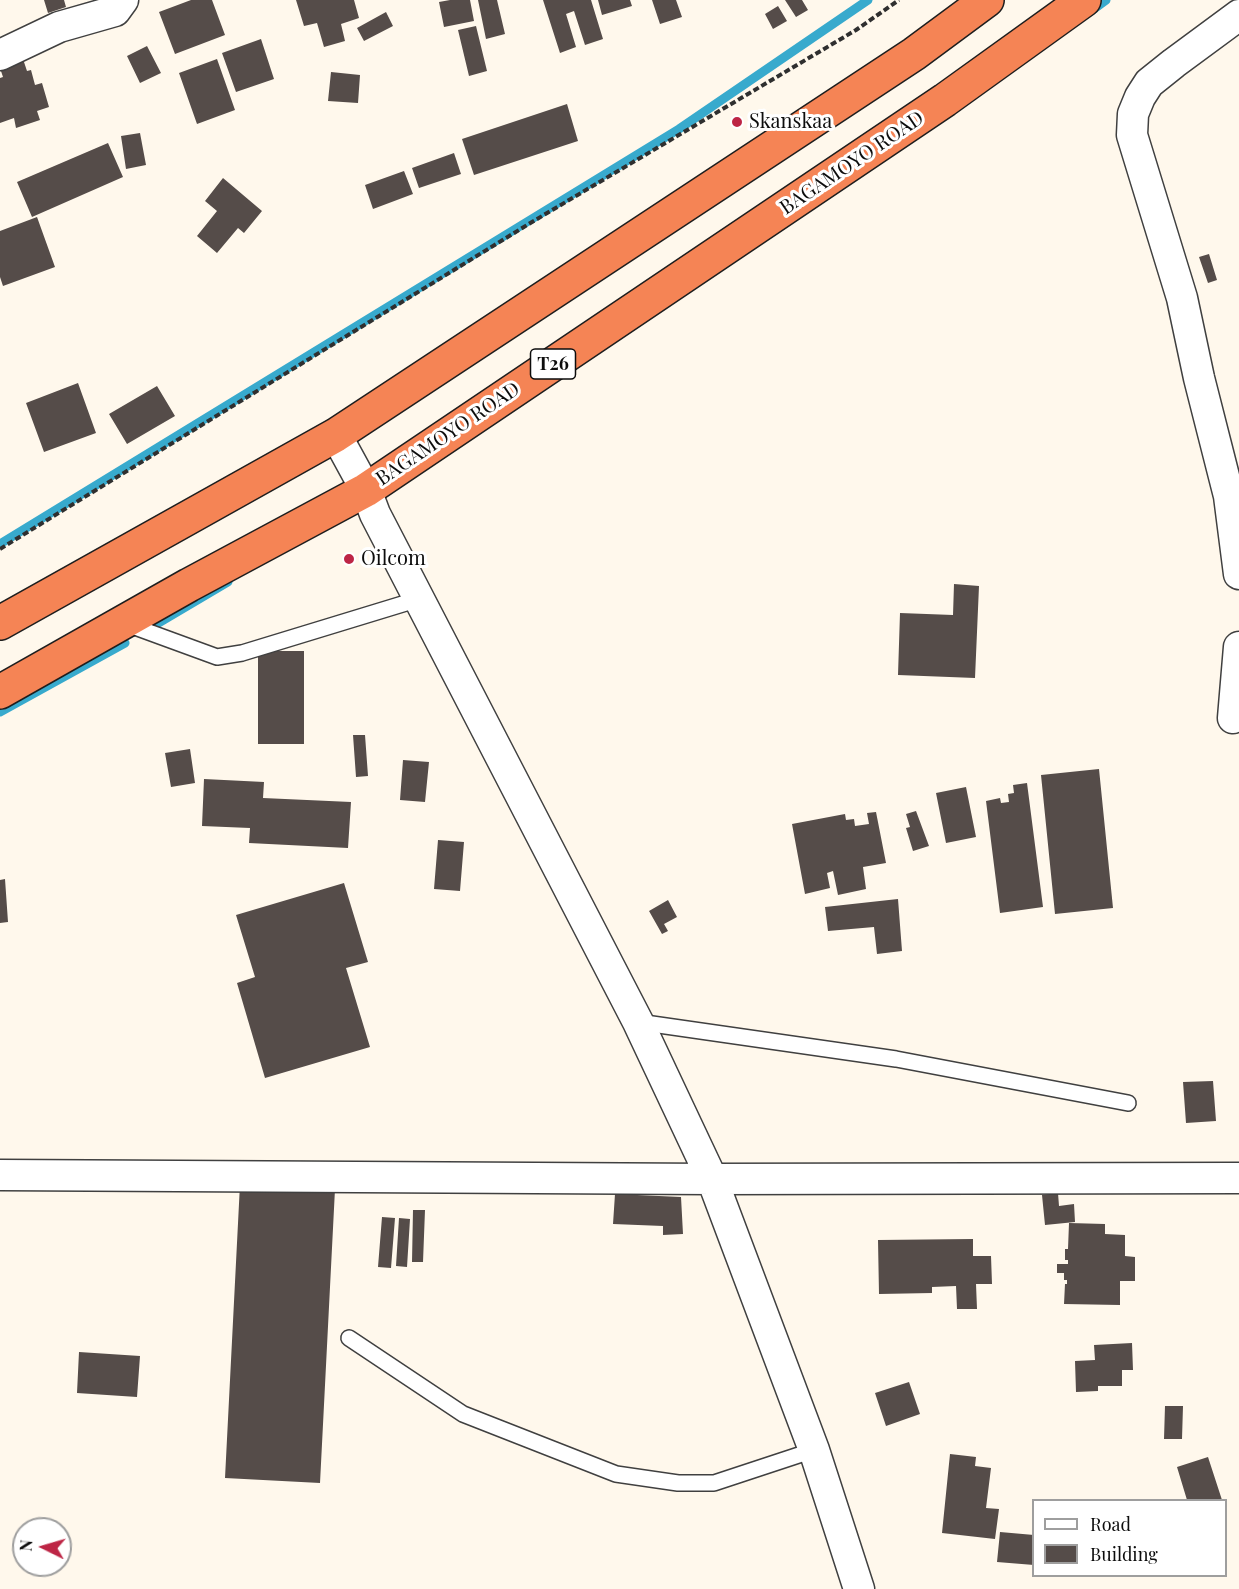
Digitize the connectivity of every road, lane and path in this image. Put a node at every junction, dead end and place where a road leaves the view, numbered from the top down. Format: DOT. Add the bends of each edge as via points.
graph roads {
  1 [pos="123,0"];
  2 [pos="898,0"];
  3 [pos="987,0"];
  4 [pos="1084,0"];
  5 [pos="1239,15"];
  6 [pos="0,55"];
  7 [pos="336,435"];
  8 [pos="366,490"];
  9 [pos="0,549"];
  10 [pos="1239,574"];
  11 [pos="419,599"];
  12 [pos="0,622"];
  13 [pos="123,622"];
  14 [pos="1239,647"];
  15 [pos="0,692"];
  16 [pos="1233,718"];
  17 [pos="638,1022"];
  18 [pos="1128,1103"];
  19 [pos="0,1175"];
  20 [pos="1239,1178"];
  21 [pos="712,1179"];
  22 [pos="349,1338"];
  23 [pos="814,1450"];
  24 [pos="859,1589"];
  1 -- 6 [label="street" via="115,11 59,27"];
  2 -- 9 [label="path" via="856,30 532,222"];
  3 -- 7 [label="highway" via="914,54"];
  4 -- 8 [label="highway, BAGAMOYO ROAD / T26" via="945,100"];
  5 -- 10 [label="street" via="1149,83 1133,114 1132,135 1182,298 1229,496"];
  7 -- 8 [label="street"];
  7 -- 12 [label="highway"];
  8 -- 11 [label="street"];
  8 -- 13 [label="highway, BAGAMOYO ROAD / T26"];
  11 -- 13 [label="lane" via="242,653 217,657"];
  11 -- 17 [label="street"];
  13 -- 15 [label="highway, BAGAMOYO ROAD / T26"];
  14 -- 16 [label="street"];
  17 -- 18 [label="lane" via="896,1059"];
  17 -- 21 [label="street"];
  19 -- 21 [label="street"];
  20 -- 21 [label="street"];
  21 -- 23 [label="street"];
  22 -- 23 [label="lane" via="463,1414 616,1474 678,1483 714,1483"];
  23 -- 24 [label="street"];
}
